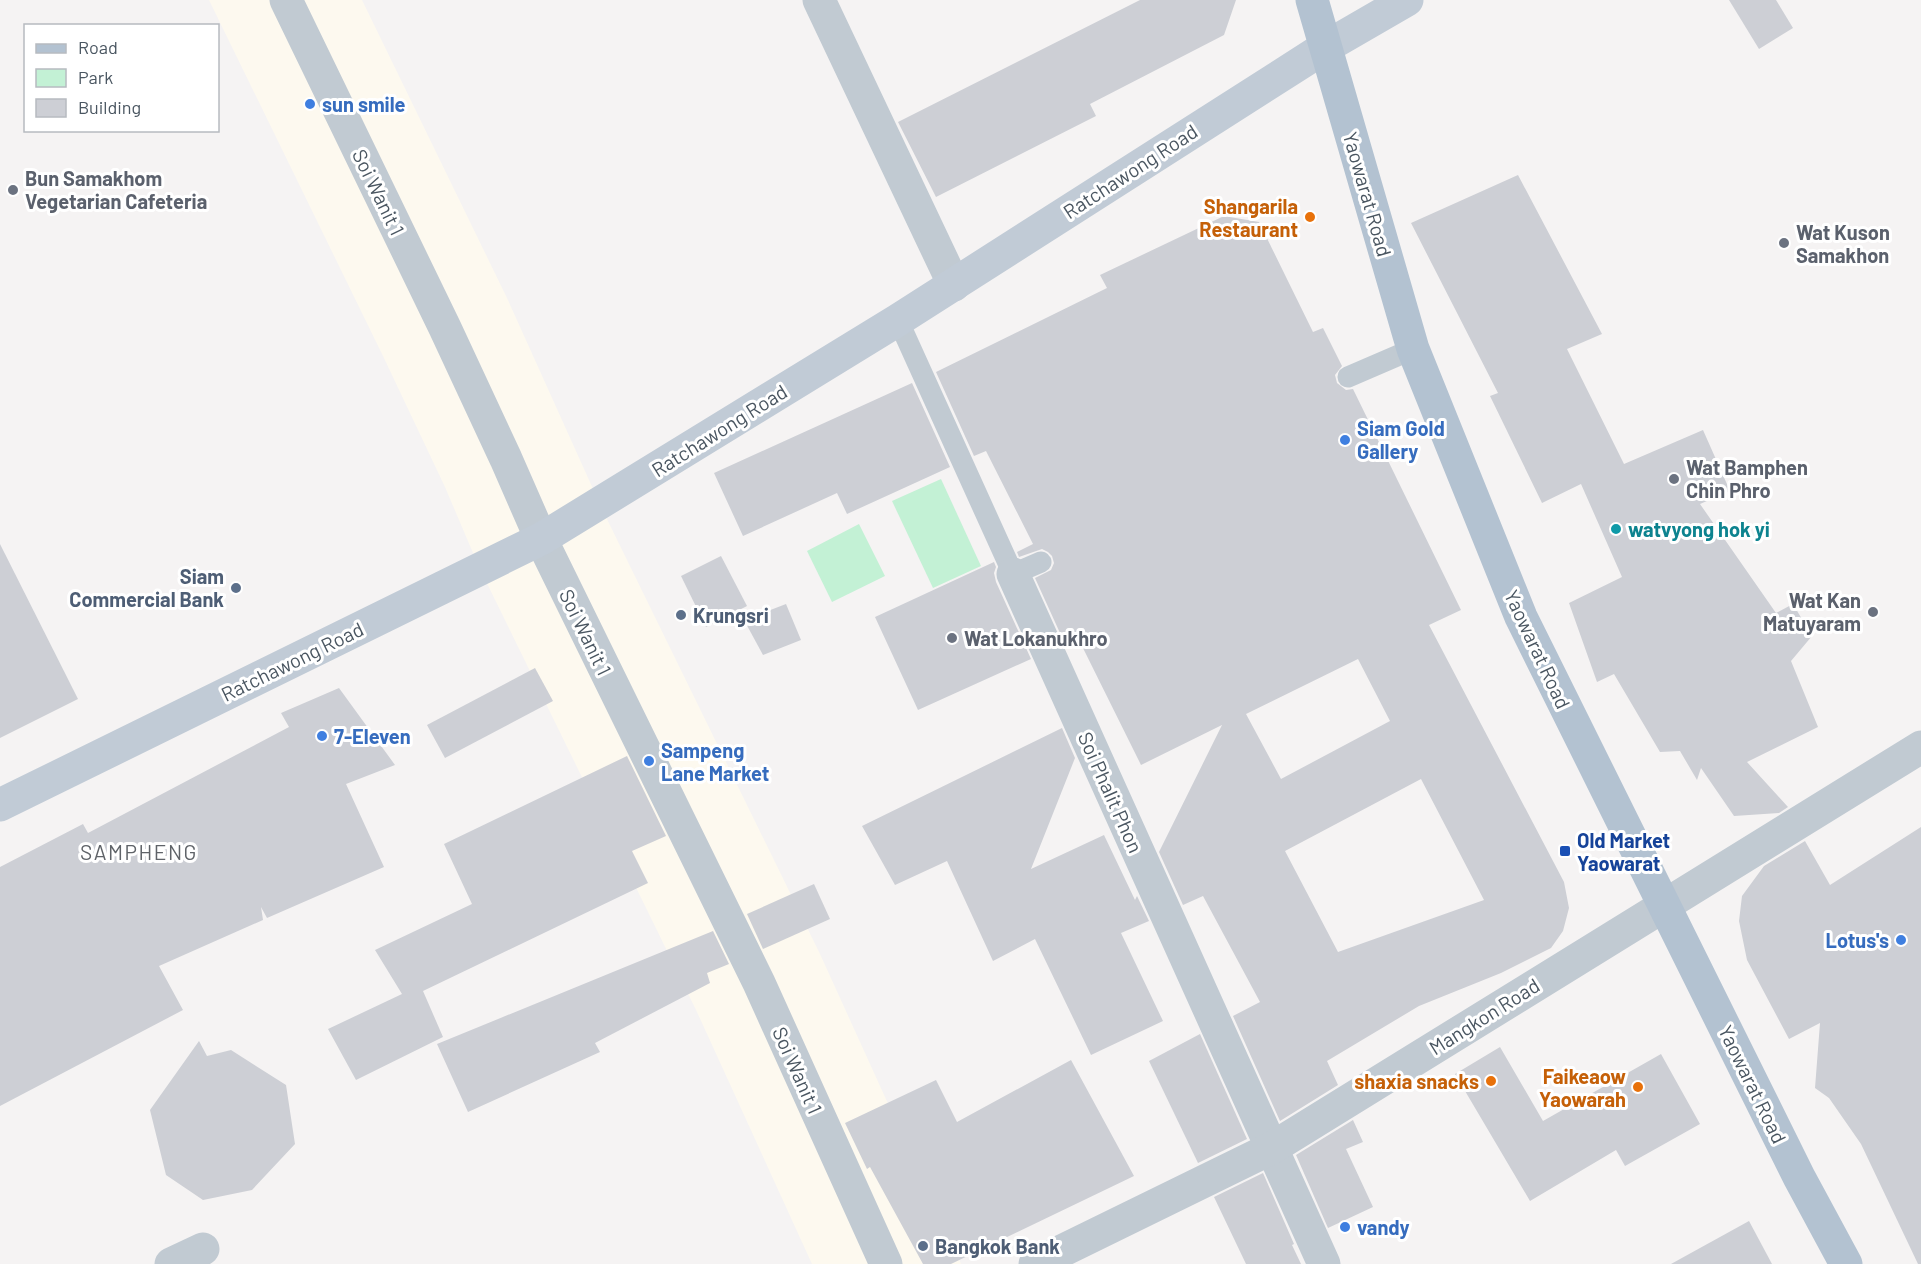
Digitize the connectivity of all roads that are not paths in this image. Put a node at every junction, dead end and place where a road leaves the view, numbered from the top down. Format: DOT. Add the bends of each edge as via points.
graph roads {
  1 [pos="286,0"];
  2 [pos="819,0"];
  3 [pos="1312,0"];
  4 [pos="1407,0"];
  5 [pos="1324,48"];
  6 [pos="954,285"];
  7 [pos="898,320"];
  8 [pos="1413,349"];
  9 [pos="1348,377"];
  10 [pos="541,539"];
  11 [pos="1027,568"];
  12 [pos="1921,747"];
  13 [pos="0,805"];
  14 [pos="1664,904"];
  15 [pos="1272,1148"];
  16 [pos="203,1249"];
  17 [pos="171,1264"];
  18 [pos="886,1264"];
  19 [pos="1035,1264"];
  20 [pos="1324,1264"];
  21 [pos="1846,1264"];
  1 -- 10 [label="street, Soi Wanit 1" via="454,348"];
  2 -- 6 [label="street"];
  3 -- 5 [label="main road, Yaowarat Road"];
  4 -- 5 [label="street, Ratchawong Road"];
  5 -- 6 [label="street, Ratchawong Road"];
  5 -- 8 [label="main road, Yaowarat Road"];
  6 -- 7 [label="street, Ratchawong Road"];
  7 -- 10 [label="street, Ratchawong Road"];
  7 -- 11 [label="lane, Soi Phalit Phon"];
  8 -- 9 [label="lane"];
  8 -- 14 [label="main road, Yaowarat Road" via="1521,617"];
  10 -- 13 [label="street, Ratchawong Road"];
  10 -- 18 [label="street, Soi Wanit 1" via="759,983"];
  11 -- 15 [label="street, Soi Phalit Phon"];
  12 -- 14 [label="street, Mangkon Road"];
  14 -- 15 [label="street, Mangkon Road"];
  14 -- 21 [label="main road, Yaowarat Road"];
  15 -- 19 [label="street, Mangkon Road"];
  15 -- 20 [label="street, Soi Phalit Phon"];
  16 -- 17 [label="street"];
}
